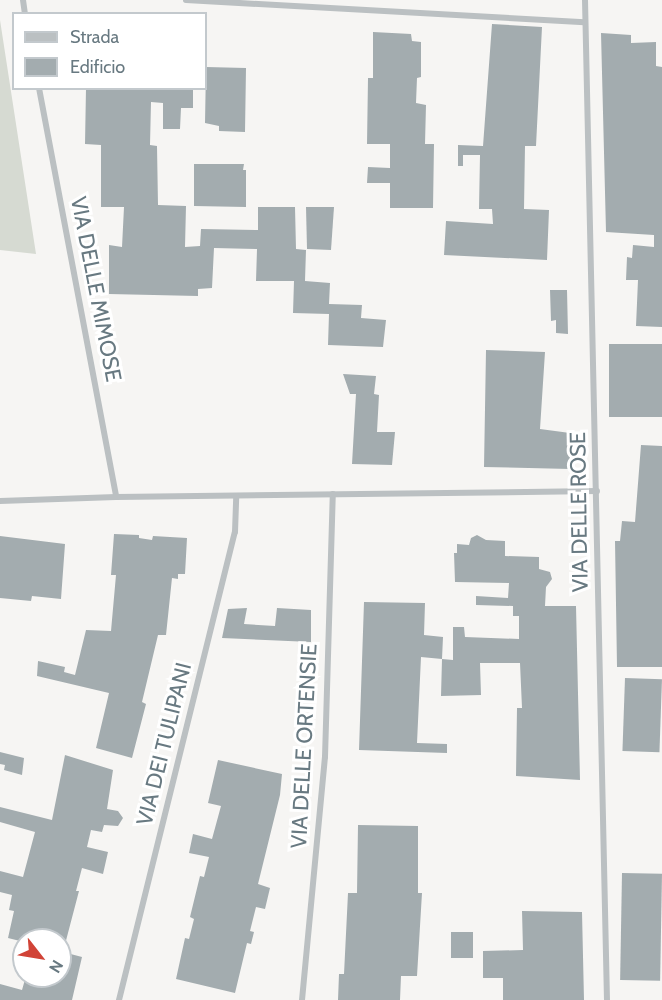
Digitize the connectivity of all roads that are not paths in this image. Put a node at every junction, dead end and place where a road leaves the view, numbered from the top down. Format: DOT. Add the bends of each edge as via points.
graph roads {
  1 [pos="186,0"];
  2 [pos="585,0"];
  3 [pos="584,22"];
  4 [pos="39,90"];
  5 [pos="597,491"];
  6 [pos="333,494"];
  7 [pos="236,496"];
  8 [pos="116,497"];
  9 [pos="0,501"];
  10 [pos="119,1000"];
  11 [pos="302,1000"];
  12 [pos="607,1000"];
  1 -- 3 [label="street"];
  2 -- 3 [label="street, VIA DELLE ROSE"];
  3 -- 5 [label="street, VIA DELLE ROSE"];
  4 -- 8 [label="street, VIA DELLE MIMOSE"];
  5 -- 6 [label="street"];
  5 -- 12 [label="street, VIA DELLE ROSE"];
  6 -- 7 [label="street"];
  6 -- 11 [label="street, VIA DELLE ORTENSIE" via="324,757"];
  7 -- 8 [label="street"];
  7 -- 10 [label="street, VIA DEI TULIPANI" via="235,532"];
  8 -- 9 [label="street"];
}
